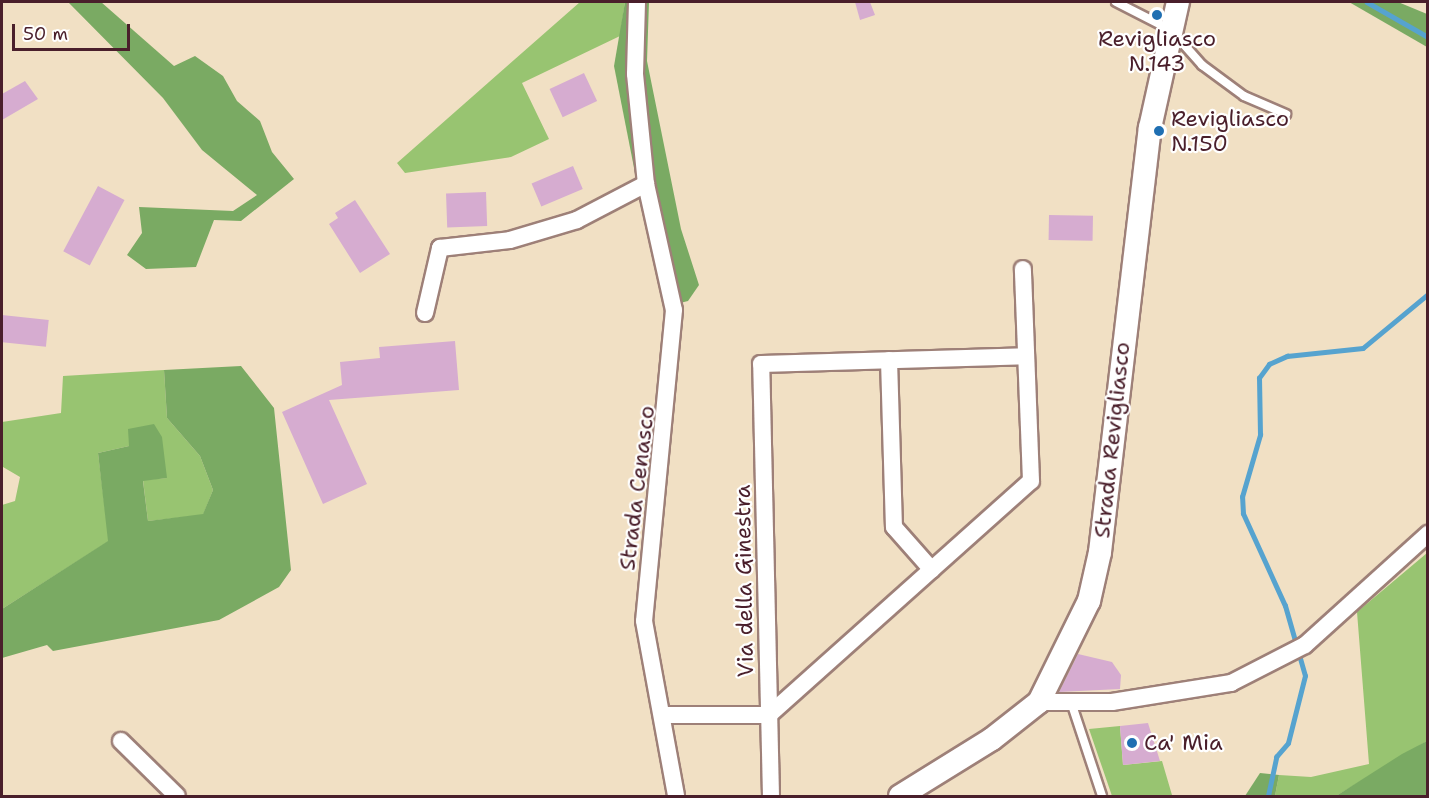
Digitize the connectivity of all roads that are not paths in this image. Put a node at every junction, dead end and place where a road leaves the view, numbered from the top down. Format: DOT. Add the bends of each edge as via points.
graph roads {
  1 [pos="637,2"];
  2 [pos="1116,2"];
  3 [pos="1178,2"];
  4 [pos="1171,30"];
  5 [pos="1286,114"];
  6 [pos="646,184"];
  7 [pos="1023,269"];
  8 [pos="425,313"];
  9 [pos="1026,356"];
  10 [pos="889,360"];
  11 [pos="1428,534"];
  12 [pos="932,570"];
  13 [pos="1039,702"];
  14 [pos="1071,702"];
  15 [pos="664,715"];
  16 [pos="769,715"];
  17 [pos="121,741"];
  18 [pos="177,796"];
  19 [pos="676,796"];
  20 [pos="771,796"];
  21 [pos="900,796"];
  22 [pos="1102,796"];
  1 -- 6 [label="street, Strada Cenasco" via="635,74"];
  2 -- 4 [label="lane"];
  3 -- 4 [label="street, Strada Revigliasco"];
  4 -- 5 [label="lane" via="1202,65 1244,96"];
  4 -- 13 [label="street, Strada Revigliasco" via="1150,128 1130,269 1100,552 1078,627"];
  6 -- 8 [label="street" via="577,220 510,240 440,248"];
  6 -- 15 [label="street, Strada Cenasco" via="674,310 644,621"];
  7 -- 9 [label="street"];
  9 -- 10 [label="street"];
  9 -- 12 [label="street" via="1031,481"];
  10 -- 12 [label="street" via="894,527"];
  10 -- 16 [label="street, Via della Ginestra" via="761,364"];
  11 -- 14 [label="street" via="1305,645 1231,683 1183,694"];
  12 -- 16 [label="street"];
  13 -- 14 [label="street"];
  13 -- 21 [label="street, Strada Revigliasco" via="992,740"];
  14 -- 22 [label="lane"];
  15 -- 16 [label="street"];
  15 -- 19 [label="street, Strada Cenasco"];
  16 -- 20 [label="street, Via della Ginestra"];
  17 -- 18 [label="street"];
}
